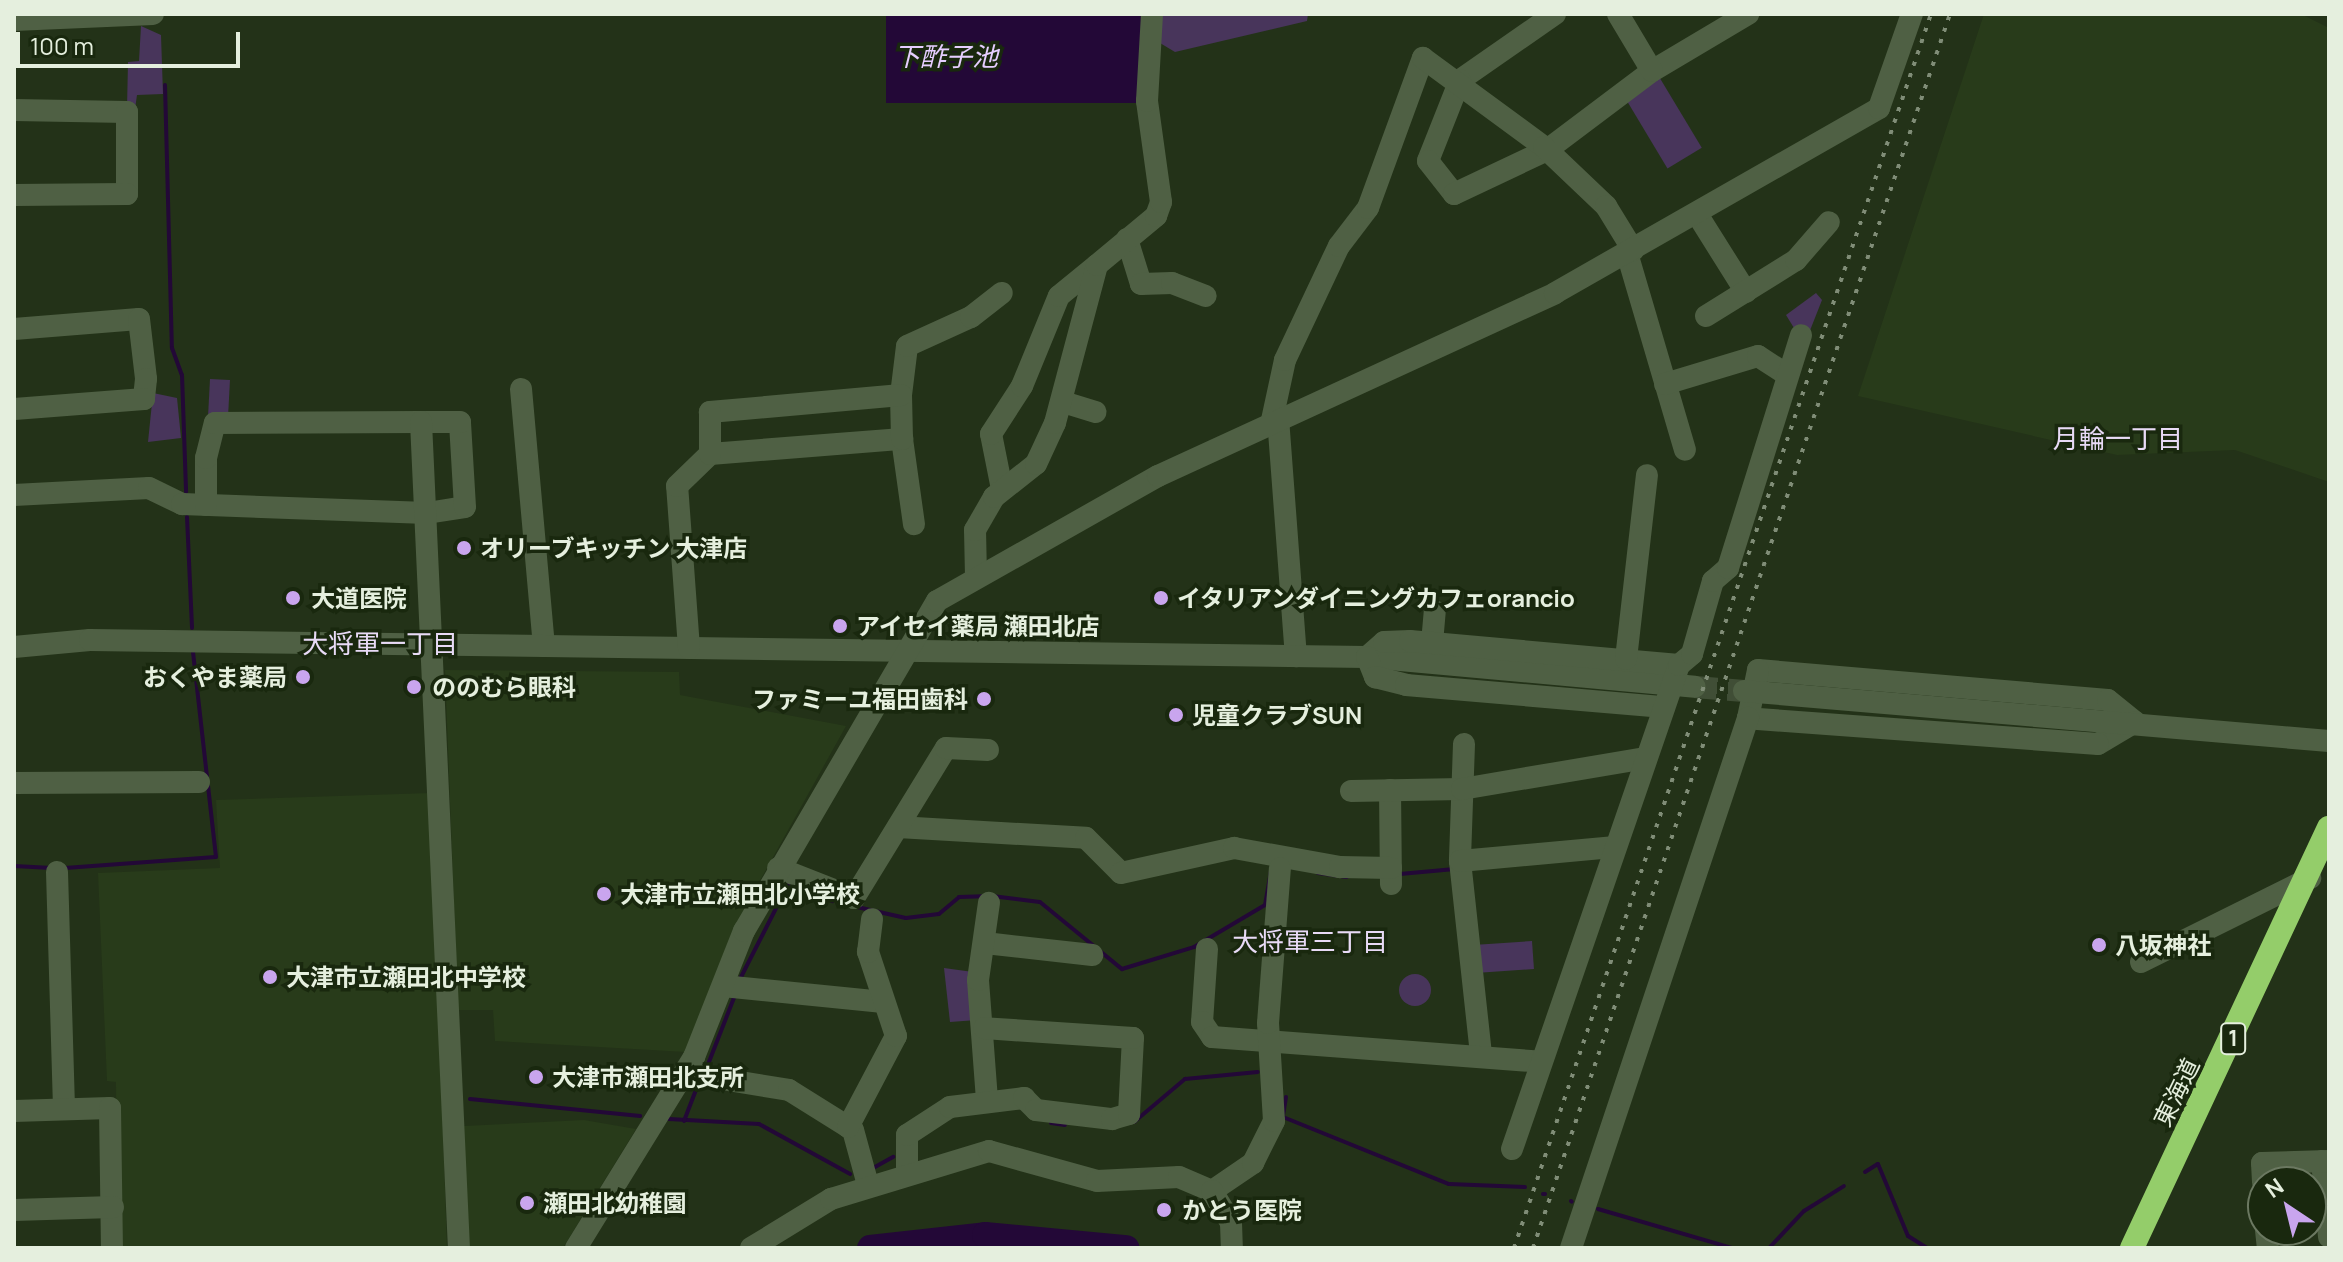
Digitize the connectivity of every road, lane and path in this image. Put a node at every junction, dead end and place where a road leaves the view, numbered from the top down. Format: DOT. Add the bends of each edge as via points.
graph roads {
  1 [pos="153,14"];
  2 [pos="1152,14"];
  3 [pos="1555,14"];
  4 [pos="1618,14"];
  5 [pos="1748,14"];
  6 [pos="1912,14"];
  7 [pos="14,20"];
  8 [pos="1652,71"];
  9 [pos="1460,80"];
  10 [pos="14,110"];
  11 [pos="1547,150"];
  12 [pos="14,195"];
  13 [pos="1697,214"];
  14 [pos="1829,222"];
  15 [pos="1127,239"];
  16 [pos="1630,252"];
  17 [pos="1097,265"];
  18 [pos="1746,292"];
  19 [pos="1002,293"];
  20 [pos="1206,296"];
  21 [pos="1706,316"];
  22 [pos="14,329"];
  23 [pos="1801,335"];
  24 [pos="1784,373"];
  25 [pos="1665,384"];
  26 [pos="521,389"];
  27 [pos="901,395"];
  28 [pos="1063,402"];
  29 [pos="14,409"];
  30 [pos="1095,412"];
  31 [pos="1275,419"];
  32 [pos="421,422"];
  33 [pos="902,439"];
  34 [pos="1685,450"];
  35 [pos="710,454"];
  36 [pos="1647,475"];
  37 [pos="1002,489"];
  38 [pos="14,495"];
  39 [pos="206,505"];
  40 [pos="427,513"];
  41 [pos="914,524"];
  42 [pos="976,577"];
  43 [pos="1435,611"];
  44 [pos="1432,643"];
  45 [pos="437,644"];
  46 [pos="544,646"];
  47 [pos="14,647"];
  48 [pos="689,648"];
  49 [pos="909,651"];
  50 [pos="1296,656"];
  51 [pos="1367,657"];
  52 [pos="1626,659"];
  53 [pos="1679,667"];
  54 [pos="1695,687"];
  55 [pos="1750,698"];
  56 [pos="1665,704"];
  57 [pos="2135,722"];
  58 [pos="2329,741"];
  59 [pos="1464,744"];
  60 [pos="988,750"];
  61 [pos="1646,758"];
  62 [pos="199,782"];
  63 [pos="14,783"];
  64 [pos="1462,789"];
  65 [pos="1390,790"];
  66 [pos="1351,791"];
  67 [pos="898,827"];
  68 [pos="2329,828"];
  69 [pos="1615,847"];
  70 [pos="1460,867"];
  71 [pos="778,868"];
  72 [pos="57,872"];
  73 [pos="1279,875"];
  74 [pos="2310,878"];
  75 [pos="989,903"];
  76 [pos="872,919"];
  77 [pos="985,943"];
  78 [pos="1207,949"];
  79 [pos="1092,955"];
  80 [pos="2141,962"];
  81 [pos="732,987"];
  82 [pos="883,1002"];
  83 [pos="984,1028"];
  84 [pos="1268,1037"];
  85 [pos="1481,1055"];
  86 [pos="1541,1062"];
  87 [pos="685,1073"];
  88 [pos="987,1100"];
  89 [pos="64,1108"];
  90 [pos="14,1111"];
  91 [pos="848,1127"];
  92 [pos="1512,1149"];
  93 [pos="2326,1161"];
  94 [pos="2262,1166"];
  95 [pos="907,1172"];
  96 [pos="868,1185"];
  97 [pos="1212,1191"];
  98 [pos="113,1207"];
  99 [pos="14,1210"];
  100 [pos="2329,1237"];
  101 [pos="112,1248"];
  102 [pos="459,1248"];
  103 [pos="576,1248"];
  104 [pos="751,1248"];
  105 [pos="1232,1248"];
  106 [pos="1571,1248"];
  107 [pos="2132,1248"];
  1 -- 7 [label="street"];
  2 -- 15 [label="street" via="1147,101 1161,202"];
  3 -- 9 [label="street"];
  4 -- 8 [label="street"];
  5 -- 8 [label="street"];
  6 -- 13 [label="street" via="1879,108"];
  8 -- 11 [label="street"];
  9 -- 11 [label="street"];
  9 -- 11 [label="street" via="1428,161 1454,194"];
  9 -- 31 [label="street" via="1423,58 1368,208 1339,246 1285,360"];
  10 -- 12 [label="street" via="127,112 127,194"];
  11 -- 16 [label="street" via="1606,206"];
  13 -- 16 [label="street"];
  13 -- 18 [label="street"];
  14 -- 18 [label="street" via="1796,260"];
  15 -- 17 [label="street"];
  15 -- 20 [label="street" via="1141,284 1172,283"];
  16 -- 25 [label="street"];
  16 -- 31 [label="street" via="1555,293"];
  17 -- 28 [label="street"];
  17 -- 37 [label="street" via="1059,296 1022,386 991,434"];
  18 -- 21 [label="street"];
  19 -- 27 [label="street" via="971,317 907,346"];
  22 -- 29 [label="street" via="139,319 146,379 144,399"];
  23 -- 24 [label="street"];
  24 -- 25 [label="street" via="1758,356"];
  24 -- 53 [label="street" via="1728,568 1713,581 1692,654"];
  25 -- 34 [label="street"];
  26 -- 46 [label="street"];
  27 -- 33 [label="street"];
  27 -- 35 [label="street" via="710,412"];
  28 -- 30 [label="street"];
  28 -- 37 [label="street" via="1036,464"];
  31 -- 42 [label="street"];
  31 -- 50 [label="street"];
  32 -- 39 [label="street" via="215,423"];
  32 -- 40 [label="street"];
  32 -- 40 [label="street" via="460,422 465,507"];
  33 -- 35 [label="street"];
  33 -- 41 [label="street"];
  35 -- 48 [label="street" via="677,486"];
  36 -- 52 [label="street"];
  37 -- 42 [label="street" via="975,530"];
  38 -- 39 [label="street" via="149,488 182,504"];
  39 -- 40 [label="street"];
  40 -- 45 [label="street"];
  42 -- 49 [label="street" via="937,601"];
  43 -- 44 [label="street"];
  44 -- 51 [label="street" via="1384,642"];
  44 -- 52 [label="street"];
  45 -- 46 [label="street"];
  45 -- 47 [label="street" via="90,640"];
  45 -- 102 [label="street"];
  46 -- 48 [label="street"];
  48 -- 49 [label="street"];
  49 -- 50 [label="street"];
  49 -- 71 [label="street"];
  50 -- 51 [label="street"];
  51 -- 54 [label="street"];
  51 -- 56 [label="street" via="1375,677 1406,685"];
  52 -- 53 [label="street"];
  53 -- 56 [label="street"];
  55 -- 57 [label="street" via="2098,744"];
  55 -- 57 [label="street" via="1758,670 2108,700"];
  55 -- 106 [label="street"];
  56 -- 61 [label="street"];
  57 -- 58 [label="street"];
  59 -- 64 [label="street"];
  60 -- 67 [label="street" via="946,748"];
  61 -- 64 [label="street"];
  61 -- 69 [label="street"];
  62 -- 63 [label="street"];
  64 -- 65 [label="street"];
  64 -- 70 [label="street"];
  65 -- 66 [label="street"];
  65 -- 67 [label="street" via="1391,874 1234,848 1121,873 1086,838"];
  67 -- 71 [label="street" via="854,898"];
  68 -- 74 [label="highway, 東海道 / 1"];
  69 -- 70 [label="street"];
  69 -- 86 [label="street"];
  70 -- 85 [label="street"];
  71 -- 81 [label="street"];
  72 -- 89 [label="street"];
  73 -- 84 [label="street"];
  74 -- 80 [label="street"];
  74 -- 107 [label="highway, 東海道 / 1"];
  75 -- 77 [label="street"];
  76 -- 82 [label="street" via="868,952"];
  77 -- 79 [label="street"];
  77 -- 83 [label="street" via="978,980"];
  78 -- 84 [label="street" via="1202,1022 1212,1037"];
  81 -- 82 [label="street"];
  81 -- 87 [label="street"];
  82 -- 91 [label="street" via="896,1036"];
  83 -- 88 [label="street"];
  83 -- 88 [label="street" via="1133,1038 1129,1114 1112,1119 1036,1110 1024,1098"];
  84 -- 85 [label="street"];
  84 -- 97 [label="street" via="1271,1132 1245,1172"];
  85 -- 86 [label="street"];
  86 -- 92 [label="street"];
  87 -- 91 [label="street" via="774,1083"];
  87 -- 103 [label="street"];
  88 -- 95 [label="street" via="950,1107 907,1135"];
  89 -- 90 [label="street"];
  89 -- 98 [label="street" via="110,1108"];
  91 -- 96 [label="street"];
  93 -- 94 [label="street"];
  93 -- 100 [label="street"];
  95 -- 96 [label="street"];
  95 -- 97 [label="street" via="989,1151 1072,1177 1167,1175"];
  96 -- 104 [label="street"];
  97 -- 105 [label="street" via="1231,1223"];
  98 -- 99 [label="street"];
  98 -- 101 [label="street"];
}
